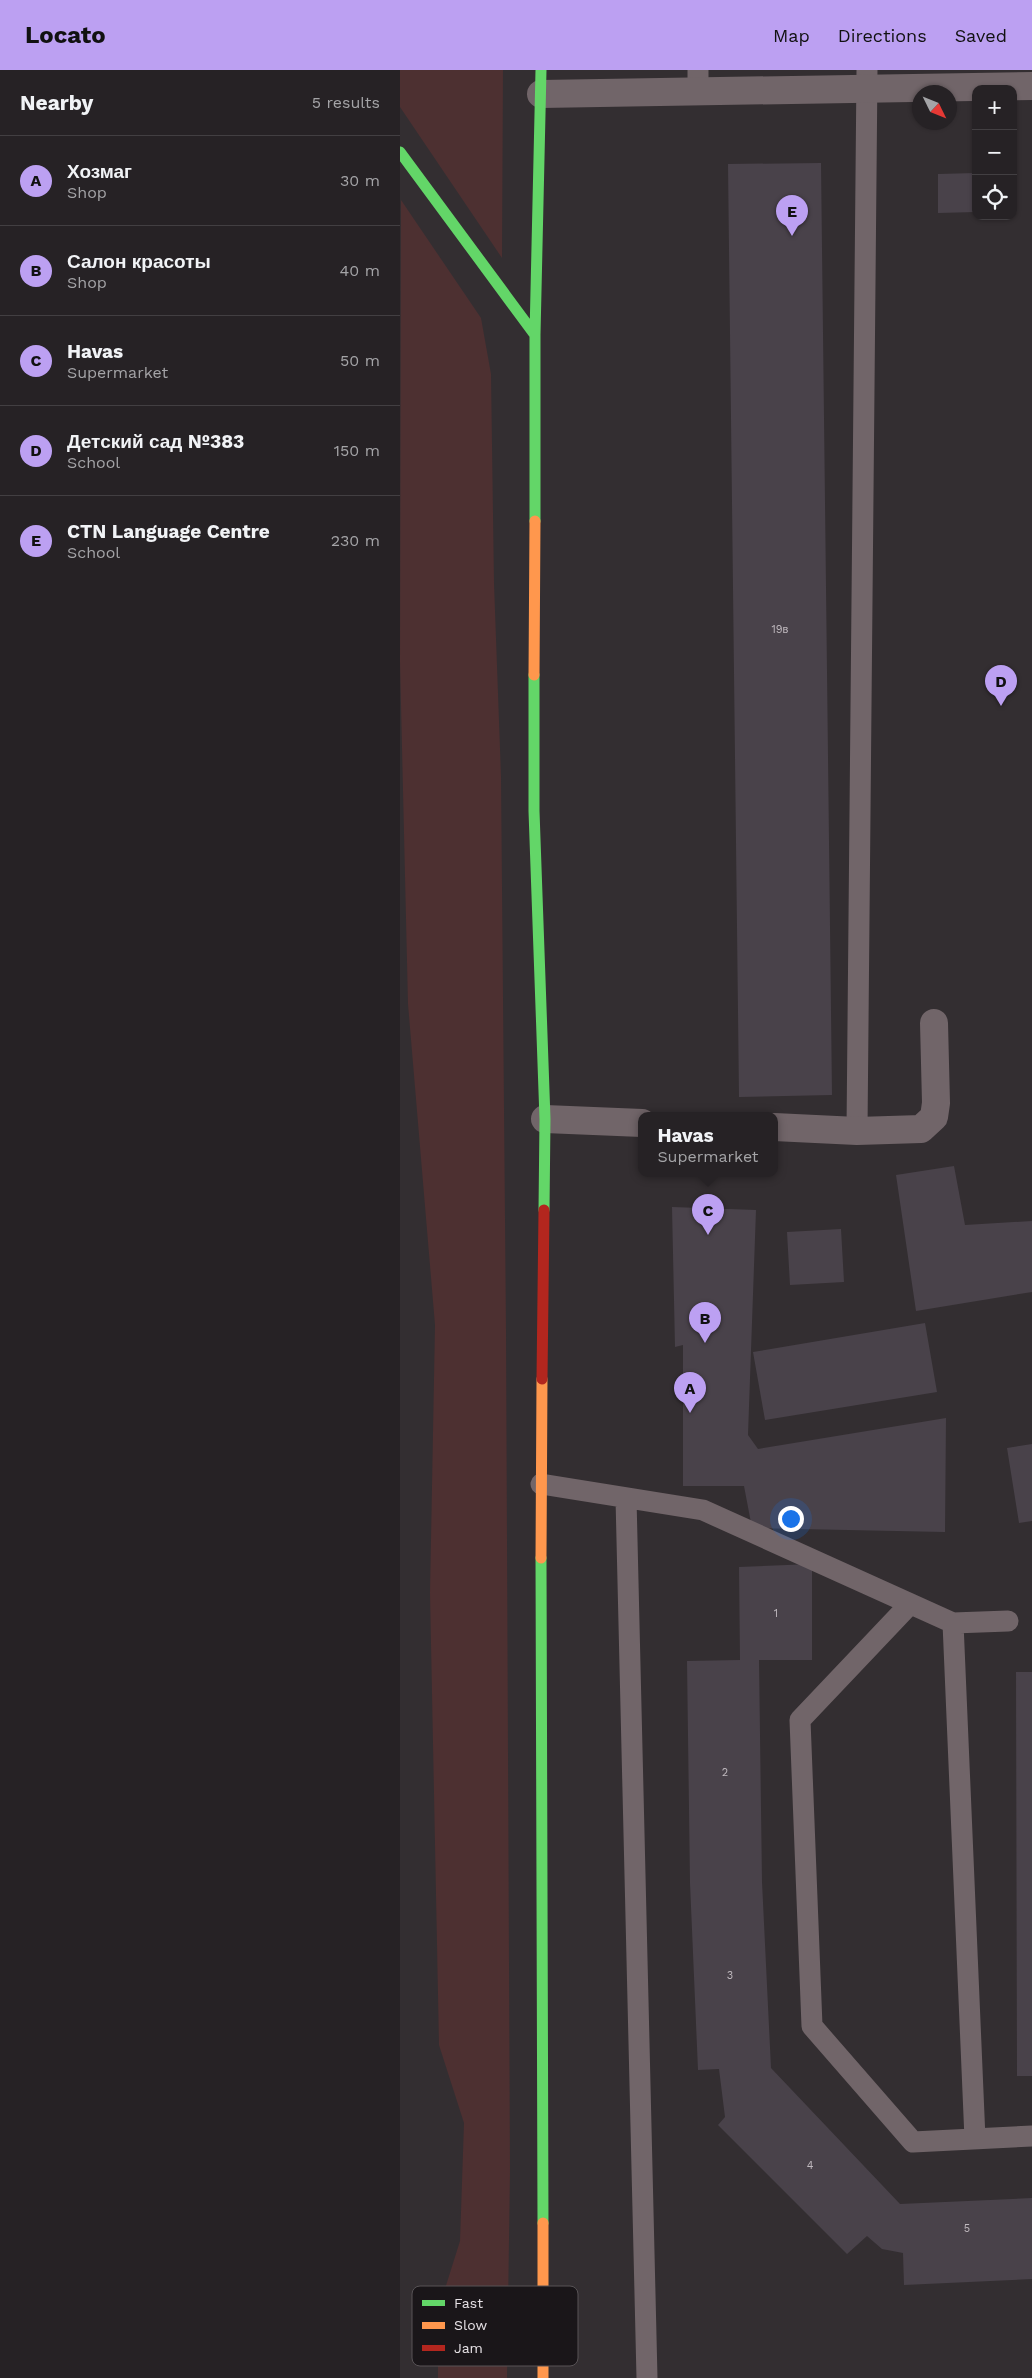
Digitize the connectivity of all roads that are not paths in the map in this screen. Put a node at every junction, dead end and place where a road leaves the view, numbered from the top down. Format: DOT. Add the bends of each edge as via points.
graph roads {
  1 [pos="967,79"];
  2 [pos="698,80"];
  3 [pos="867,80"];
  4 [pos="541,82"];
  5 [pos="1032,86"];
  6 [pos="400,152"];
  7 [pos="535,335"];
  8 [pos="934,1023"];
  9 [pos="545,1119"];
  10 [pos="638,1122"];
  11 [pos="778,1128"];
  12 [pos="857,1131"];
  13 [pos="541,1484"];
  14 [pos="626,1498"];
  15 [pos="910,1604"];
  16 [pos="1008,1621"];
  17 [pos="953,1623"];
  18 [pos="1032,2136"];
  19 [pos="975,2139"];
  20 [pos="543,2286"];
  21 [pos="647,2378"];
  1 -- 3 [label="street"];
  1 -- 5 [label="street"];
  2 -- 3 [label="street"];
  2 -- 4 [label="street"];
  3 -- 12 [label="lane"];
  4 -- 7 [label="main road"];
  6 -- 7 [label="main road"];
  7 -- 9 [label="main road" via="534,811"];
  8 -- 12 [label="street" via="934,1117 921,1129"];
  9 -- 10 [label="street"];
  9 -- 13 [label="main road"];
  11 -- 12 [label="street"];
  13 -- 14 [label="lane"];
  13 -- 20 [label="main road"];
  14 -- 15 [label="lane" via="703,1510"];
  14 -- 21 [label="lane"];
  15 -- 17 [label="lane"];
  15 -- 19 [label="lane" via="800,1720 812,2026 913,2142"];
  16 -- 17 [label="lane"];
  17 -- 19 [label="lane"];
  18 -- 19 [label="lane"];
}
